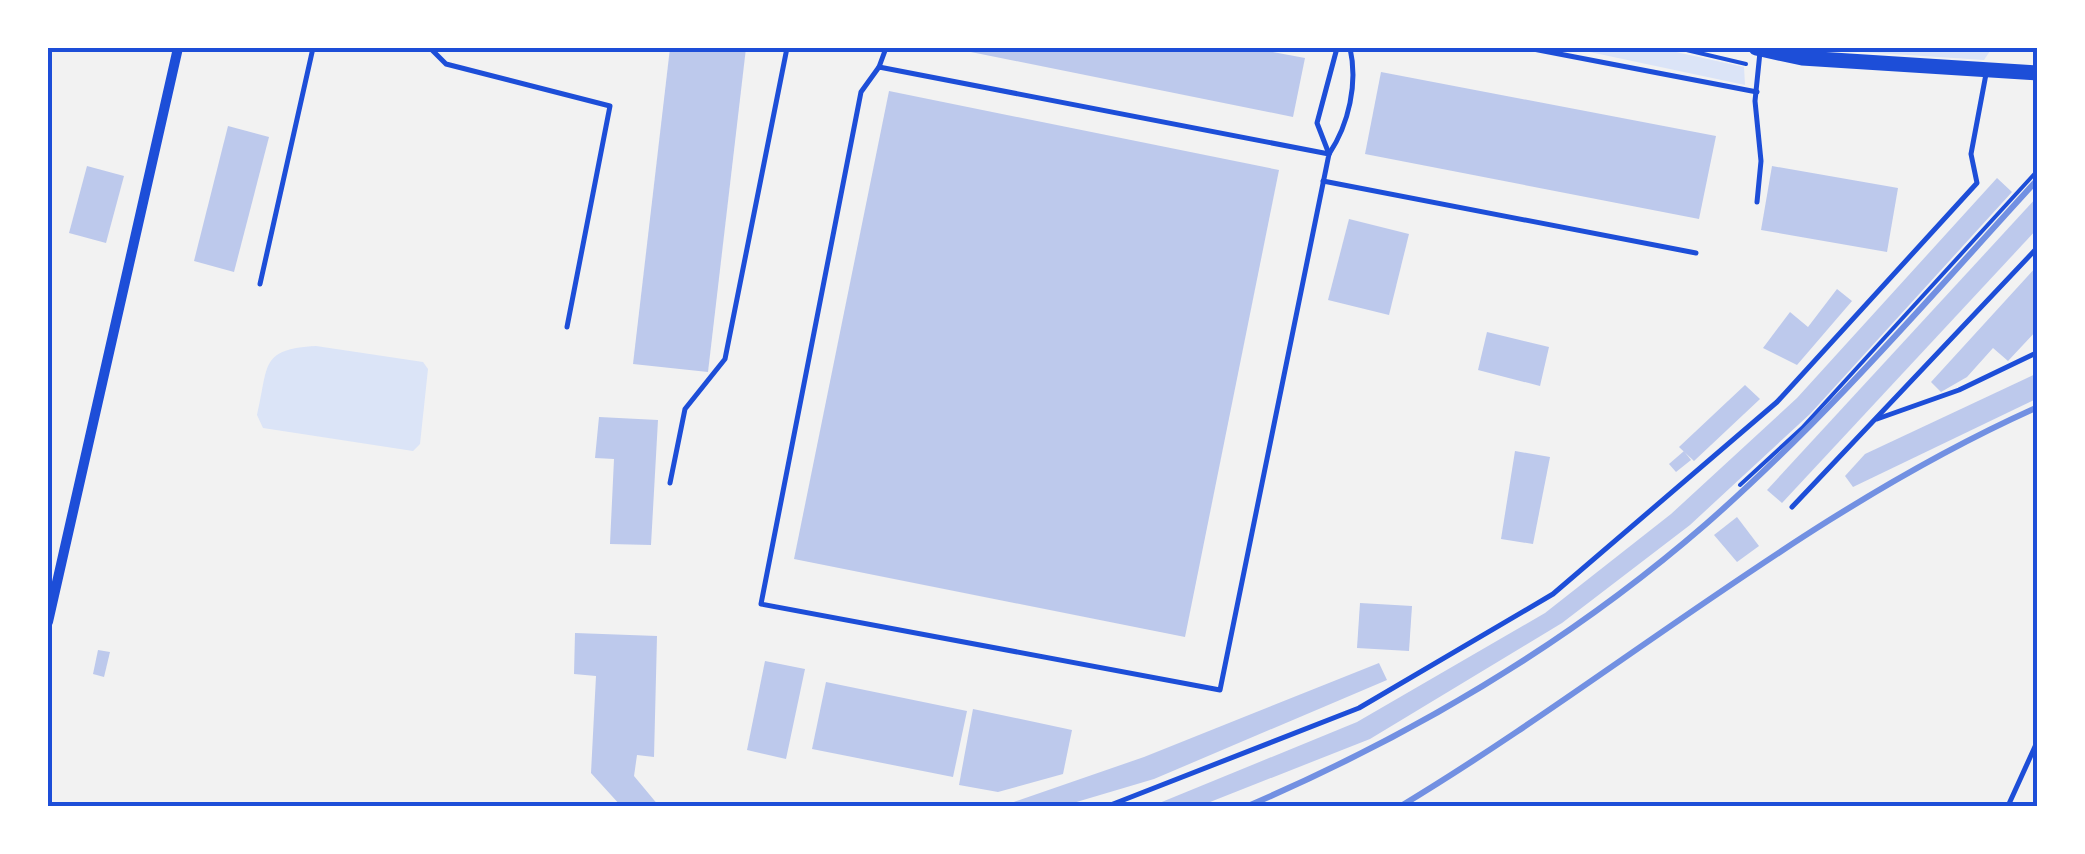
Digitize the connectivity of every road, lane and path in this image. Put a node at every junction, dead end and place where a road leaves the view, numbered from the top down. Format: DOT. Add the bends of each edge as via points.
graph roads {
  1 [pos="178,48"];
  2 [pos="313,48"];
  3 [pos="430,48"];
  4 [pos="787,48"];
  5 [pos="886,48"];
  6 [pos="1337,48"];
  7 [pos="1350,48"];
  8 [pos="1528,48"];
  9 [pos="1678,48"];
  10 [pos="1765,48"];
  11 [pos="879,67"];
  12 [pos="1761,68"];
  13 [pos="1987,71"];
  14 [pos="2038,73"];
  15 [pos="1757,92"];
  16 [pos="1329,154"];
  17 [pos="2038,170"];
  18 [pos="1323,181"];
  19 [pos="1757,202"];
  20 [pos="2038,247"];
  21 [pos="1696,252"];
  22 [pos="260,284"];
  23 [pos="567,326"];
  24 [pos="2038,352"];
  25 [pos="1874,420"];
  26 [pos="670,483"];
  27 [pos="1740,485"];
  28 [pos="1792,507"];
  29 [pos="48,622"];
  30 [pos="2038,740"];
  31 [pos="1108,806"];
  32 [pos="2008,806"];
  1 -- 29 [label="street"];
  2 -- 22 [label="lane"];
  3 -- 23 [label="lane" via="446,64 610,106"];
  4 -- 26 [label="lane" via="725,359 685,409"];
  5 -- 11 [label="lane"];
  6 -- 16 [label="lane" via="1317,122"];
  7 -- 16 [label="lane" via="1355,69 1343,133"];
  8 -- 15 [label="lane"];
  9 -- 12 [label="path"];
  10 -- 12 [label="lane"];
  10 -- 13 [label="main road" via="1802,58"];
  11 -- 16 [label="lane"];
  11 -- 18 [label="lane" via="860,92 761,604 1220,690"];
  12 -- 15 [label="lane"];
  13 -- 14 [label="main road"];
  13 -- 31 [label="lane" via="1971,154 1977,183 1777,402 1613,544 1552,594 1359,708"];
  15 -- 19 [label="lane"];
  16 -- 18 [label="lane"];
  17 -- 27 [label="path" via="1802,428"];
  18 -- 21 [label="lane"];
  20 -- 25 [label="lane"];
  24 -- 25 [label="lane"];
  25 -- 28 [label="lane"];
  30 -- 32 [label="lane"];
}
